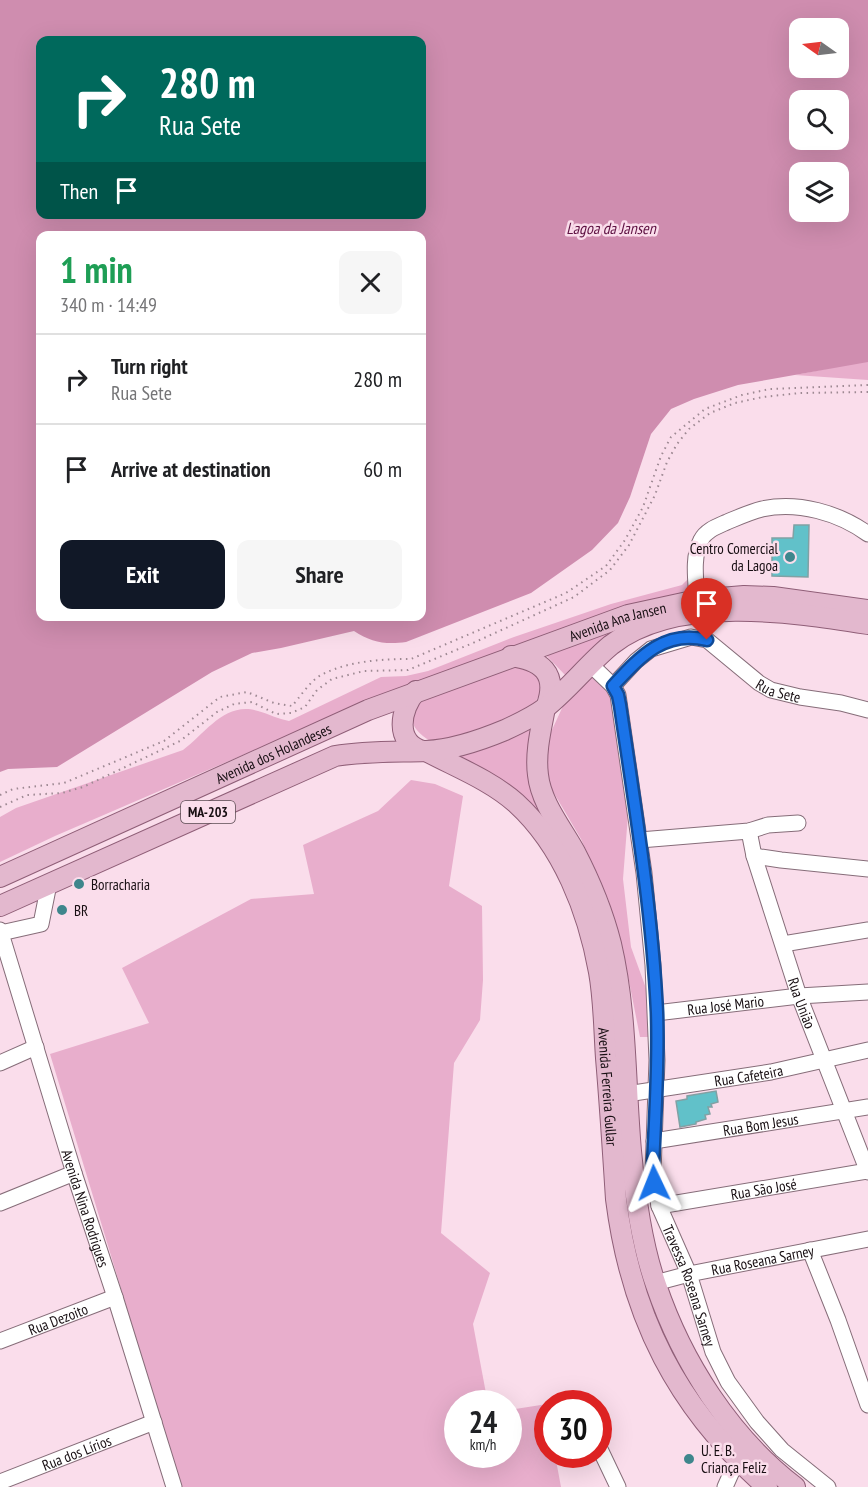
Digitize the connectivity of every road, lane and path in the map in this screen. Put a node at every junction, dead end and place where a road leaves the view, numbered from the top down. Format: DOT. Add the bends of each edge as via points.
graph roads {
  1 [pos="868,385"];
  2 [pos="868,392"];
  3 [pos="868,534"];
  4 [pos="697,600"];
  5 [pos="868,609"];
  6 [pos="868,624"];
  7 [pos="511,656"];
  8 [pos="591,665"];
  9 [pos="613,686"];
  10 [pos="416,691"];
  11 [pos="546,706"];
  12 [pos="868,710"];
  13 [pos="424,751"];
  14 [pos="197,788"];
  15 [pos="0,795"];
  16 [pos="0,807"];
  17 [pos="798,823"];
  18 [pos="748,831"];
  19 [pos="639,840"];
  20 [pos="754,856"];
  21 [pos="868,869"];
  22 [pos="0,877"];
  23 [pos="49,884"];
  24 [pos="0,886"];
  25 [pos="0,906"];
  26 [pos="868,930"];
  27 [pos="1,931"];
  28 [pos="783,944"];
  29 [pos="868,992"];
  30 [pos="799,996"];
  31 [pos="657,1013"];
  32 [pos="36,1047"];
  33 [pos="868,1050"];
  34 [pos="823,1059"];
  35 [pos="0,1063"];
  36 [pos="617,1075"];
  37 [pos="656,1089"];
  38 [pos="627,1094"];
  39 [pos="868,1107"];
  40 [pos="845,1110"];
  41 [pos="654,1141"];
  42 [pos="868,1171"];
  43 [pos="74,1173"];
  44 [pos="0,1203"];
  45 [pos="659,1206"];
  46 [pos="868,1239"];
  47 [pos="810,1250"];
  48 [pos="689,1274"];
  49 [pos="655,1283"];
  50 [pos="115,1297"];
  51 [pos="0,1341"];
  52 [pos="868,1405"];
  53 [pos="154,1422"];
  54 [pos="736,1460"];
  55 [pos="609,1468"];
  56 [pos="0,1482"];
  57 [pos="174,1487"];
  58 [pos="618,1487"];
  59 [pos="725,1487"];
  60 [pos="767,1487"];
  61 [pos="795,1487"];
  62 [pos="828,1487"];
  1 -- 15 [label="path" via="770,389 705,409 671,437 643,507 606,566 566,593 411,659 351,664 320,676 292,706 247,692 220,697 164,741 64,783 13,789"];
  2 -- 16 [label="path" via="763,397 710,413 677,444 629,545 610,570 574,597 408,670 364,671 332,679 317,690 305,707 291,713 276,714 252,702 234,704 217,712 180,741 82,787 62,793 27,795"];
  3 -- 4 [label="street" via="840,518 800,508 754,511 711,529 701,539 696,564"];
  4 -- 5 [label="main road, Avenida Ana Jansen" via="773,597"];
  4 -- 7 [label="main road, Avenida Ana Jansen" via="628,615"];
  6 -- 8 [label="main road, Avenida Ana Jansen" via="785,612 738,611 677,617 639,628 611,645"];
  7 -- 10 [label="main road, MA-203"];
  7 -- 11 [label="main road, Avenida Ferreira Gullar" via="532,661 546,671 552,687"];
  8 -- 9 [label="street"];
  8 -- 11 [label="main road, Avenida Ana Jansen"];
  9 -- 12 [label="street, Rua Sete" via="651,649 692,637 707,640 771,690"];
  9 -- 19 [label="street, Travessa Roseana Sarney" via="620,705"];
  10 -- 13 [label="main road" via="406,707 403,727 409,743"];
  10 -- 14 [label="main road, Avenida dos Holandeses / MA-203"];
  11 -- 13 [label="main road, MA-203" via="486,737"];
  11 -- 36 [label="main road, Avenida Ferreira Gullar" via="538,749 539,783 588,879 606,925 619,993"];
  13 -- 23 [label="main road, Avenida dos Holandeses / MA-203" via="335,756"];
  13 -- 36 [label="main road, Avenida Ferreira Gullar" via="494,786 516,803 563,865 585,917"];
  14 -- 22 [label="main road, Avenida dos Holandeses / MA-203"];
  14 -- 24 [label="main road" via="179,805"];
  17 -- 18 [label="street"];
  18 -- 19 [label="street"];
  18 -- 20 [label="street, Rua União"];
  19 -- 31 [label="street, Travessa Roseana Sarney"];
  20 -- 21 [label="street"];
  20 -- 28 [label="street, Rua União"];
  23 -- 25 [label="main road, Avenida dos Holandeses / MA-203"];
  23 -- 27 [label="street" via="42,924"];
  26 -- 28 [label="street"];
  27 -- 32 [label="street, Avenida Nina Rodrigues"];
  28 -- 30 [label="street, Rua União"];
  29 -- 30 [label="street, Rua José Mario"];
  30 -- 31 [label="street, Rua José Mario"];
  30 -- 34 [label="street, Rua União"];
  31 -- 37 [label="street, Travessa Roseana Sarney"];
  32 -- 35 [label="street"];
  32 -- 43 [label="street, Avenida Nina Rodrigues"];
  33 -- 34 [label="street, Rua Cafeteira"];
  34 -- 37 [label="street, Rua Cafeteira" via="771,1072"];
  34 -- 40 [label="street, Rua União"];
  36 -- 38 [label="main road, Avenida Ferreira Gullar"];
  36 -- 54 [label="main road, Avenida Ferreira Gullar" via="618,1219 637,1294 670,1373"];
  37 -- 38 [label="street, Rua Cafeteira"];
  37 -- 41 [label="street, Travessa Roseana Sarney"];
  38 -- 49 [label="main road, Avenida Ferreira Gullar" via="637,1197"];
  39 -- 40 [label="street, Rua Bom Jesus"];
  40 -- 41 [label="street, Rua Bom Jesus"];
  40 -- 42 [label="street, Rua União"];
  41 -- 45 [label="street, Travessa Roseana Sarney" via="653,1173"];
  42 -- 45 [label="street, Rua São José"];
  43 -- 44 [label="street"];
  43 -- 50 [label="street, Avenida Nina Rodrigues"];
  45 -- 48 [label="street, Travessa Roseana Sarney"];
  46 -- 47 [label="street, Rua Roseana Sarney"];
  47 -- 48 [label="street, Rua Roseana Sarney"];
  47 -- 52 [label="street"];
  48 -- 49 [label="street, Rua Roseana Sarney"];
  48 -- 62 [label="street, Travessa Roseana Sarney" via="709,1341 728,1382 782,1450"];
  49 -- 61 [label="main road, Avenida Ferreira Gullar" via="679,1342 715,1402"];
  50 -- 51 [label="street, Rua Dezoito"];
  50 -- 53 [label="street, Avenida Nina Rodrigues"];
  53 -- 56 [label="street, Rua dos Lírios"];
  53 -- 57 [label="street, Avenida Nina Rodrigues"];
  54 -- 59 [label="street"];
  54 -- 60 [label="main road, Avenida Ferreira Gullar"];
  55 -- 58 [label="street"];
}
